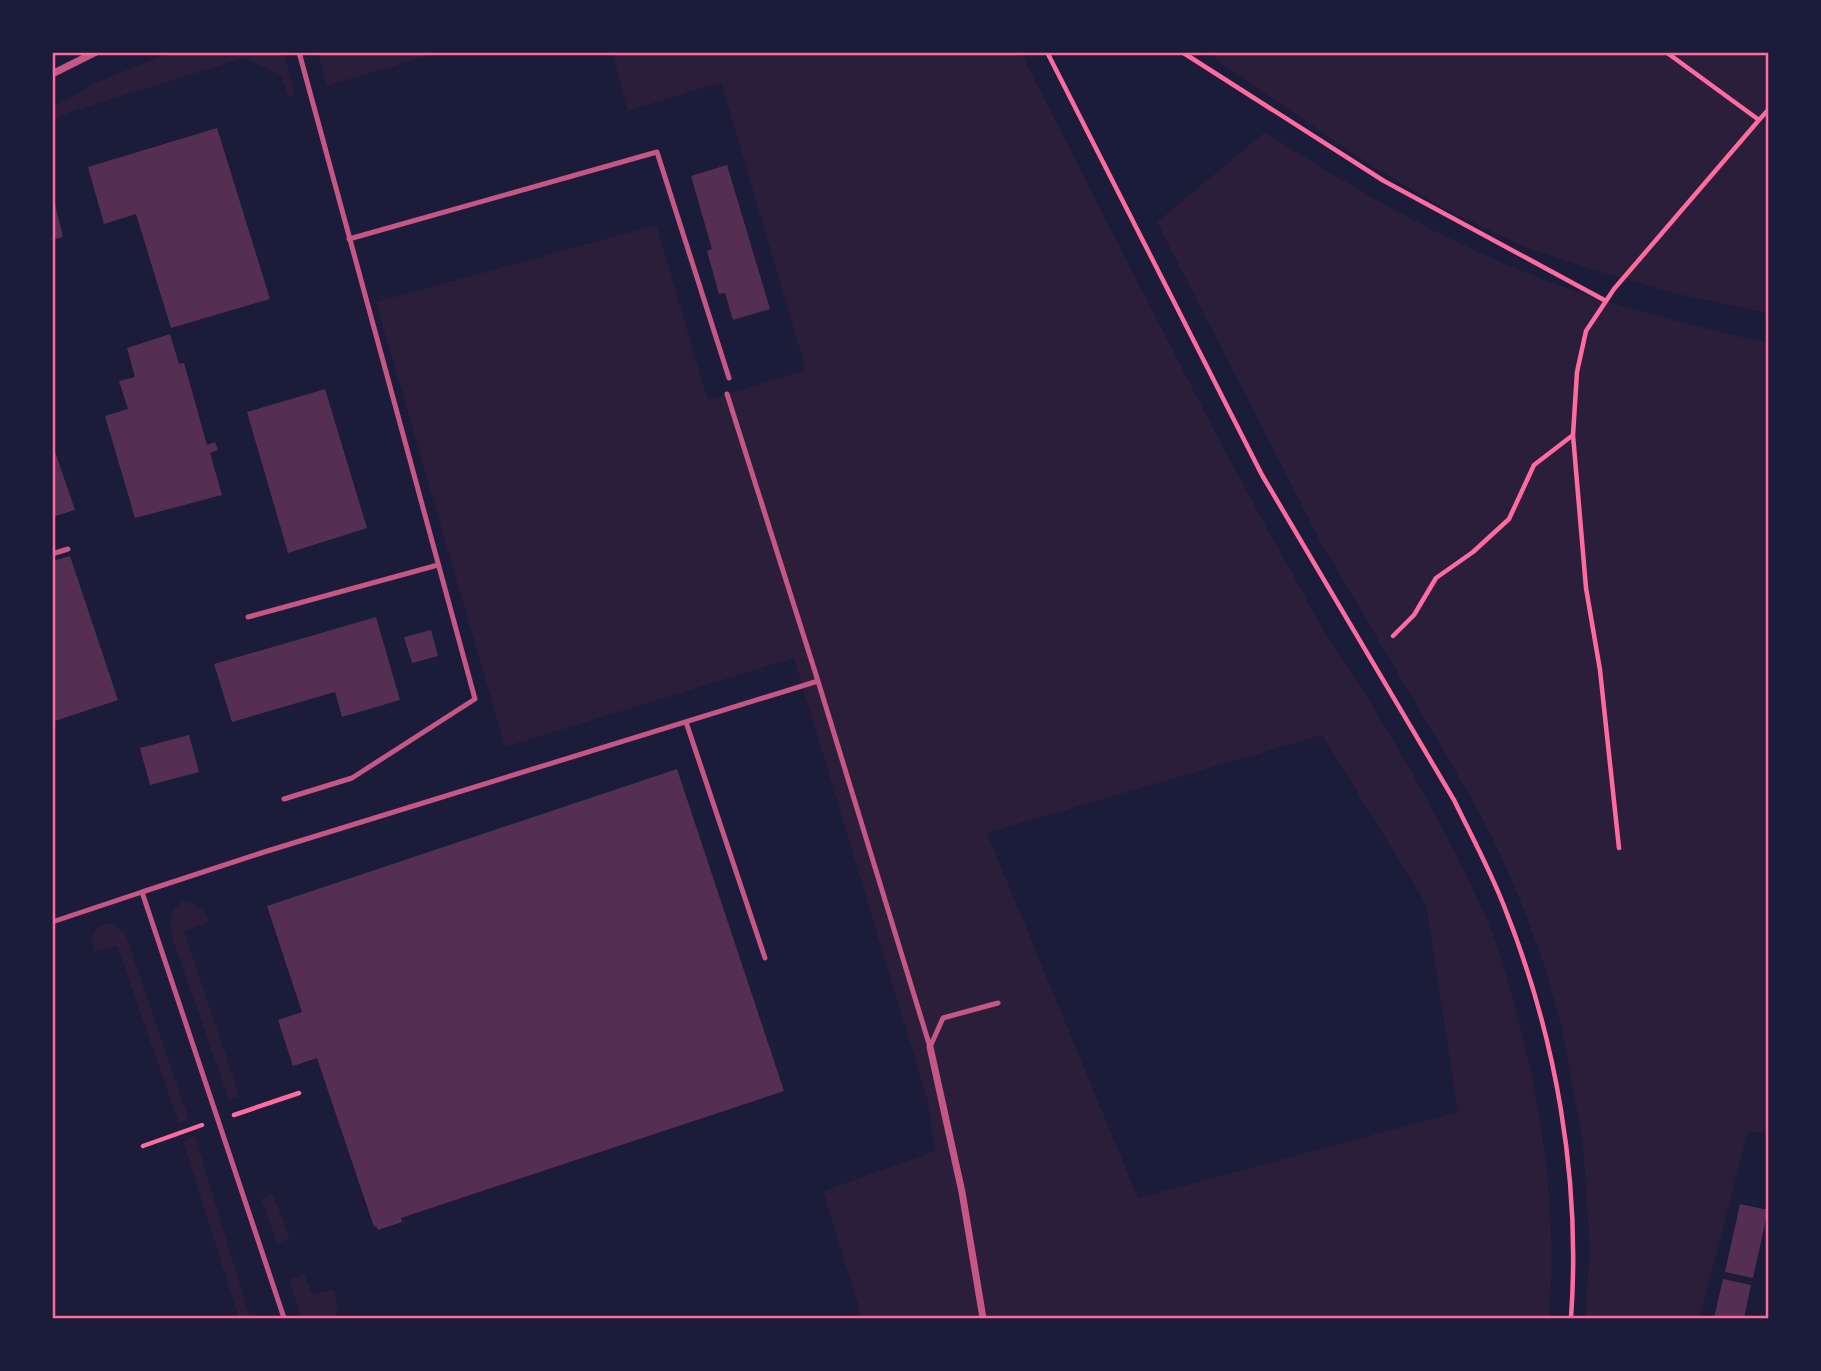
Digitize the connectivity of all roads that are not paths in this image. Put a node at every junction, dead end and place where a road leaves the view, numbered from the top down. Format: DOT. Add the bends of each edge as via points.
graph roads {
  1 [pos="299,52"];
  2 [pos="92,53"];
  3 [pos="52,74"];
  4 [pos="349,239"];
  5 [pos="729,378"];
  6 [pos="727,394"];
  7 [pos="68,549"];
  8 [pos="52,554"];
  9 [pos="438,565"];
  10 [pos="248,617"];
  11 [pos="818,681"];
  12 [pos="686,722"];
  13 [pos="284,799"];
  14 [pos="142,892"];
  15 [pos="52,922"];
  16 [pos="765,958"];
  17 [pos="998,1003"];
  18 [pos="930,1047"];
  19 [pos="284,1318"];
  20 [pos="983,1318"];
  1 -- 4 [label="lane"];
  2 -- 3 [label="street"];
  4 -- 5 [label="lane" via="657,152"];
  4 -- 9 [label="lane"];
  6 -- 11 [label="lane"];
  7 -- 8 [label="lane"];
  9 -- 10 [label="lane"];
  9 -- 13 [label="lane" via="475,699 352,778"];
  11 -- 12 [label="lane"];
  11 -- 18 [label="lane"];
  12 -- 14 [label="lane"];
  12 -- 16 [label="lane"];
  14 -- 15 [label="lane"];
  14 -- 19 [label="lane"];
  17 -- 18 [label="lane" via="943,1018"];
  18 -- 20 [label="street" via="960,1180"];
}
